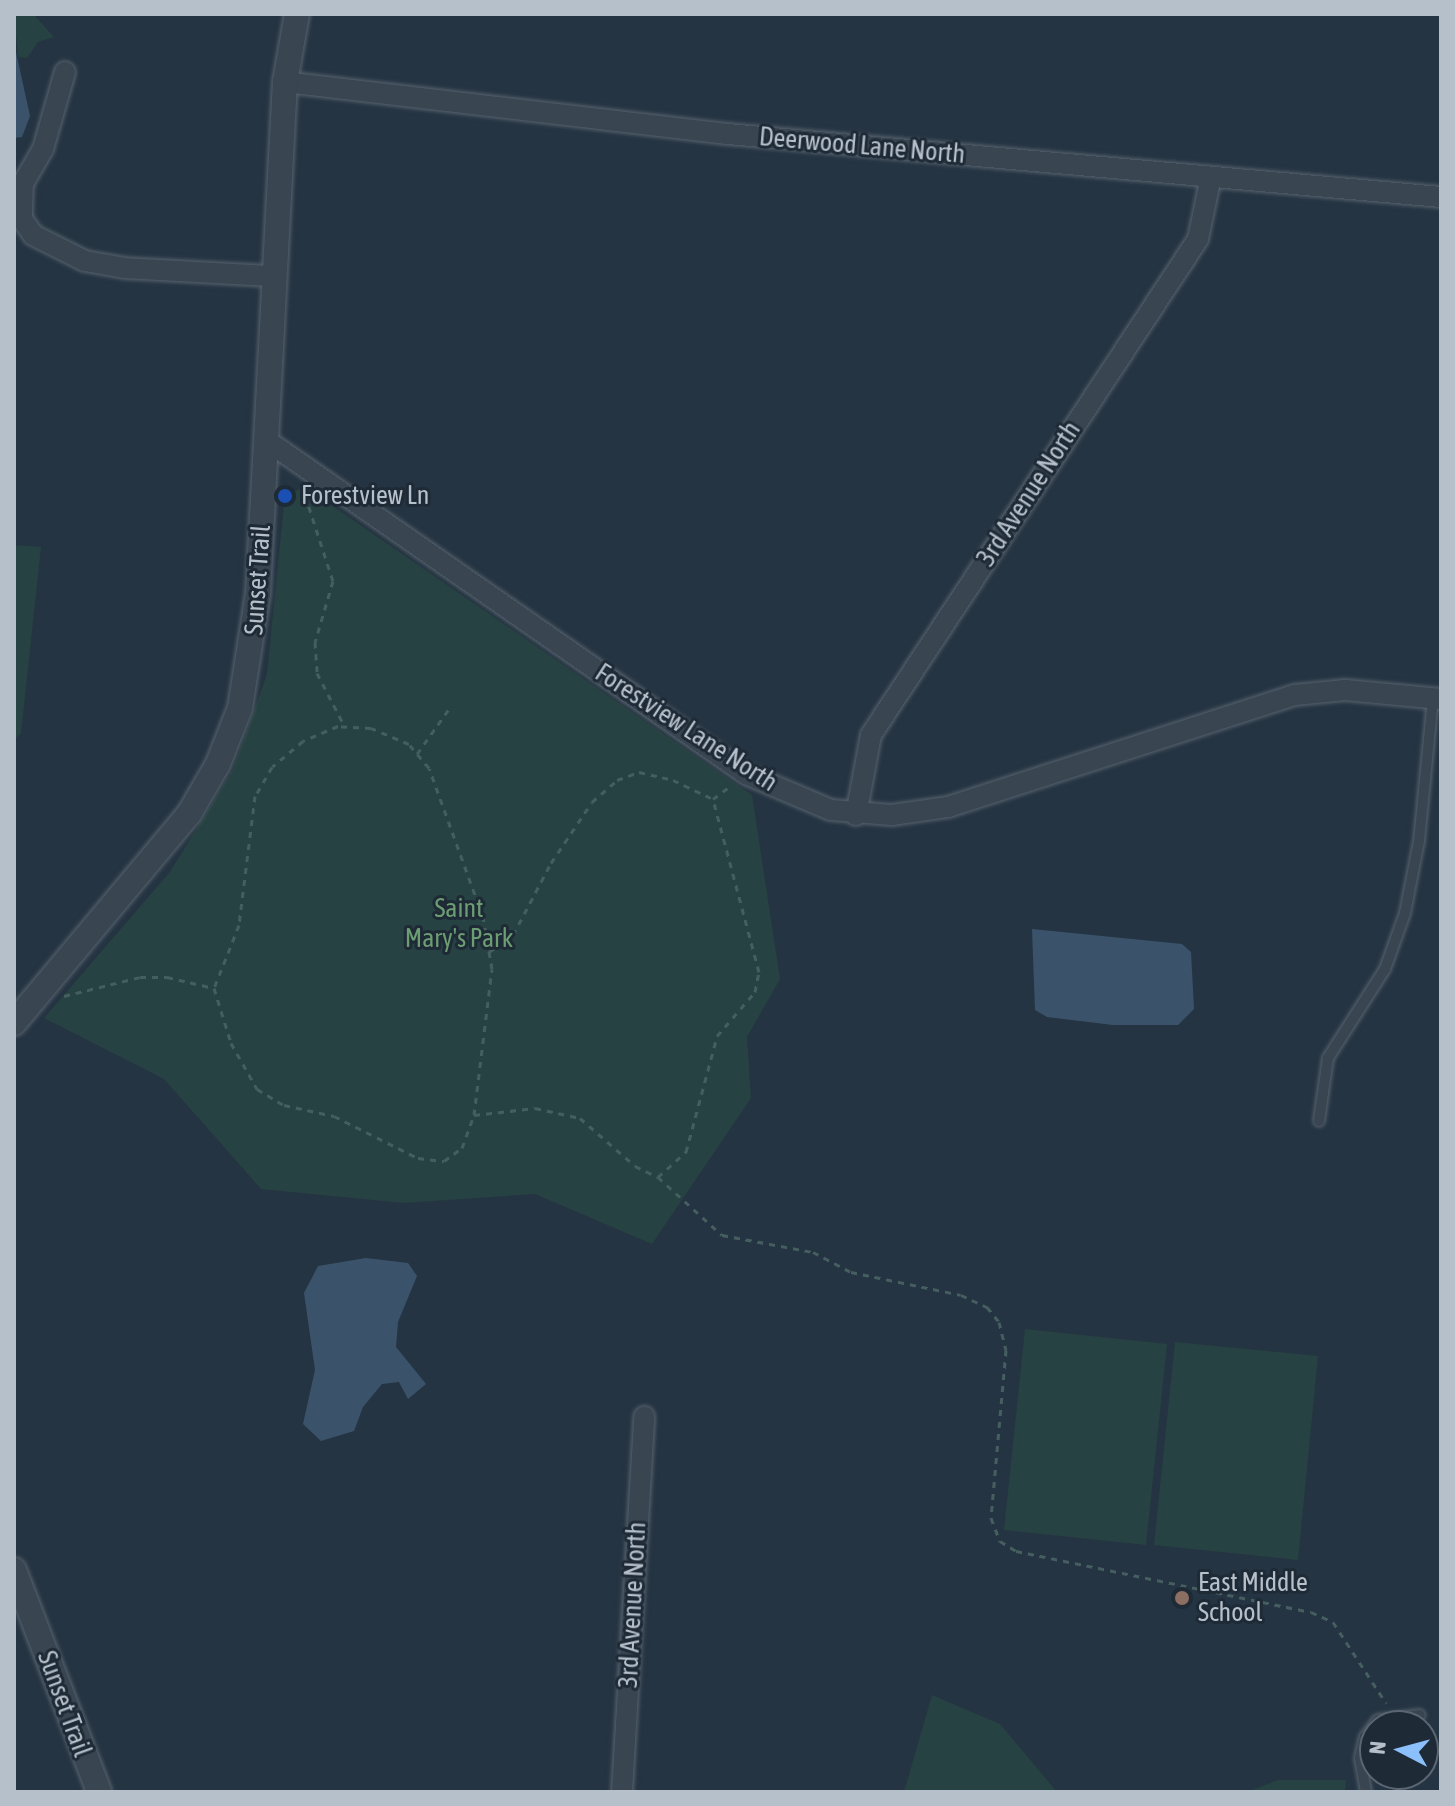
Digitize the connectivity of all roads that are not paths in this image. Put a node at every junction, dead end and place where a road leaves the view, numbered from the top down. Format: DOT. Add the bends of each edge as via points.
graph roads {
  1 [pos="297,14"];
  2 [pos="65,72"];
  3 [pos="285,82"];
  4 [pos="1211,177"];
  5 [pos="1441,197"];
  6 [pos="274,276"];
  7 [pos="266,440"];
  8 [pos="1437,698"];
  9 [pos="856,815"];
  10 [pos="17,1015"];
  11 [pos="1319,1121"];
  12 [pos="644,1417"];
  13 [pos="14,1570"];
  14 [pos="99,1792"];
  15 [pos="622,1792"];
  1 -- 3 [label="street, Sunset Trail"];
  2 -- 6 [label="street" via="43,149 23,183 22,219 33,235 47,247 85,261 124,268"];
  3 -- 4 [label="street, Deerwood Lane North" via="728,134"];
  3 -- 6 [label="street, Sunset Trail"];
  4 -- 5 [label="street, Deerwood Lane North"];
  4 -- 9 [label="street, 3rd Avenue North" via="1198,239 871,735"];
  6 -- 7 [label="street, Sunset Trail"];
  7 -- 9 [label="street, Forestview Lane North" via="746,774 792,797"];
  7 -- 10 [label="street, Sunset Trail" via="253,650 240,708 218,764 189,814"];
  8 -- 9 [label="street, Forestview Lane North" via="1345,690 1295,695 948,807 909,815"];
  8 -- 11 [label="lane" via="1405,913 1385,969 1328,1058"];
  12 -- 15 [label="street, 3rd Avenue North"];
  13 -- 14 [label="street, Sunset Trail"];
}
